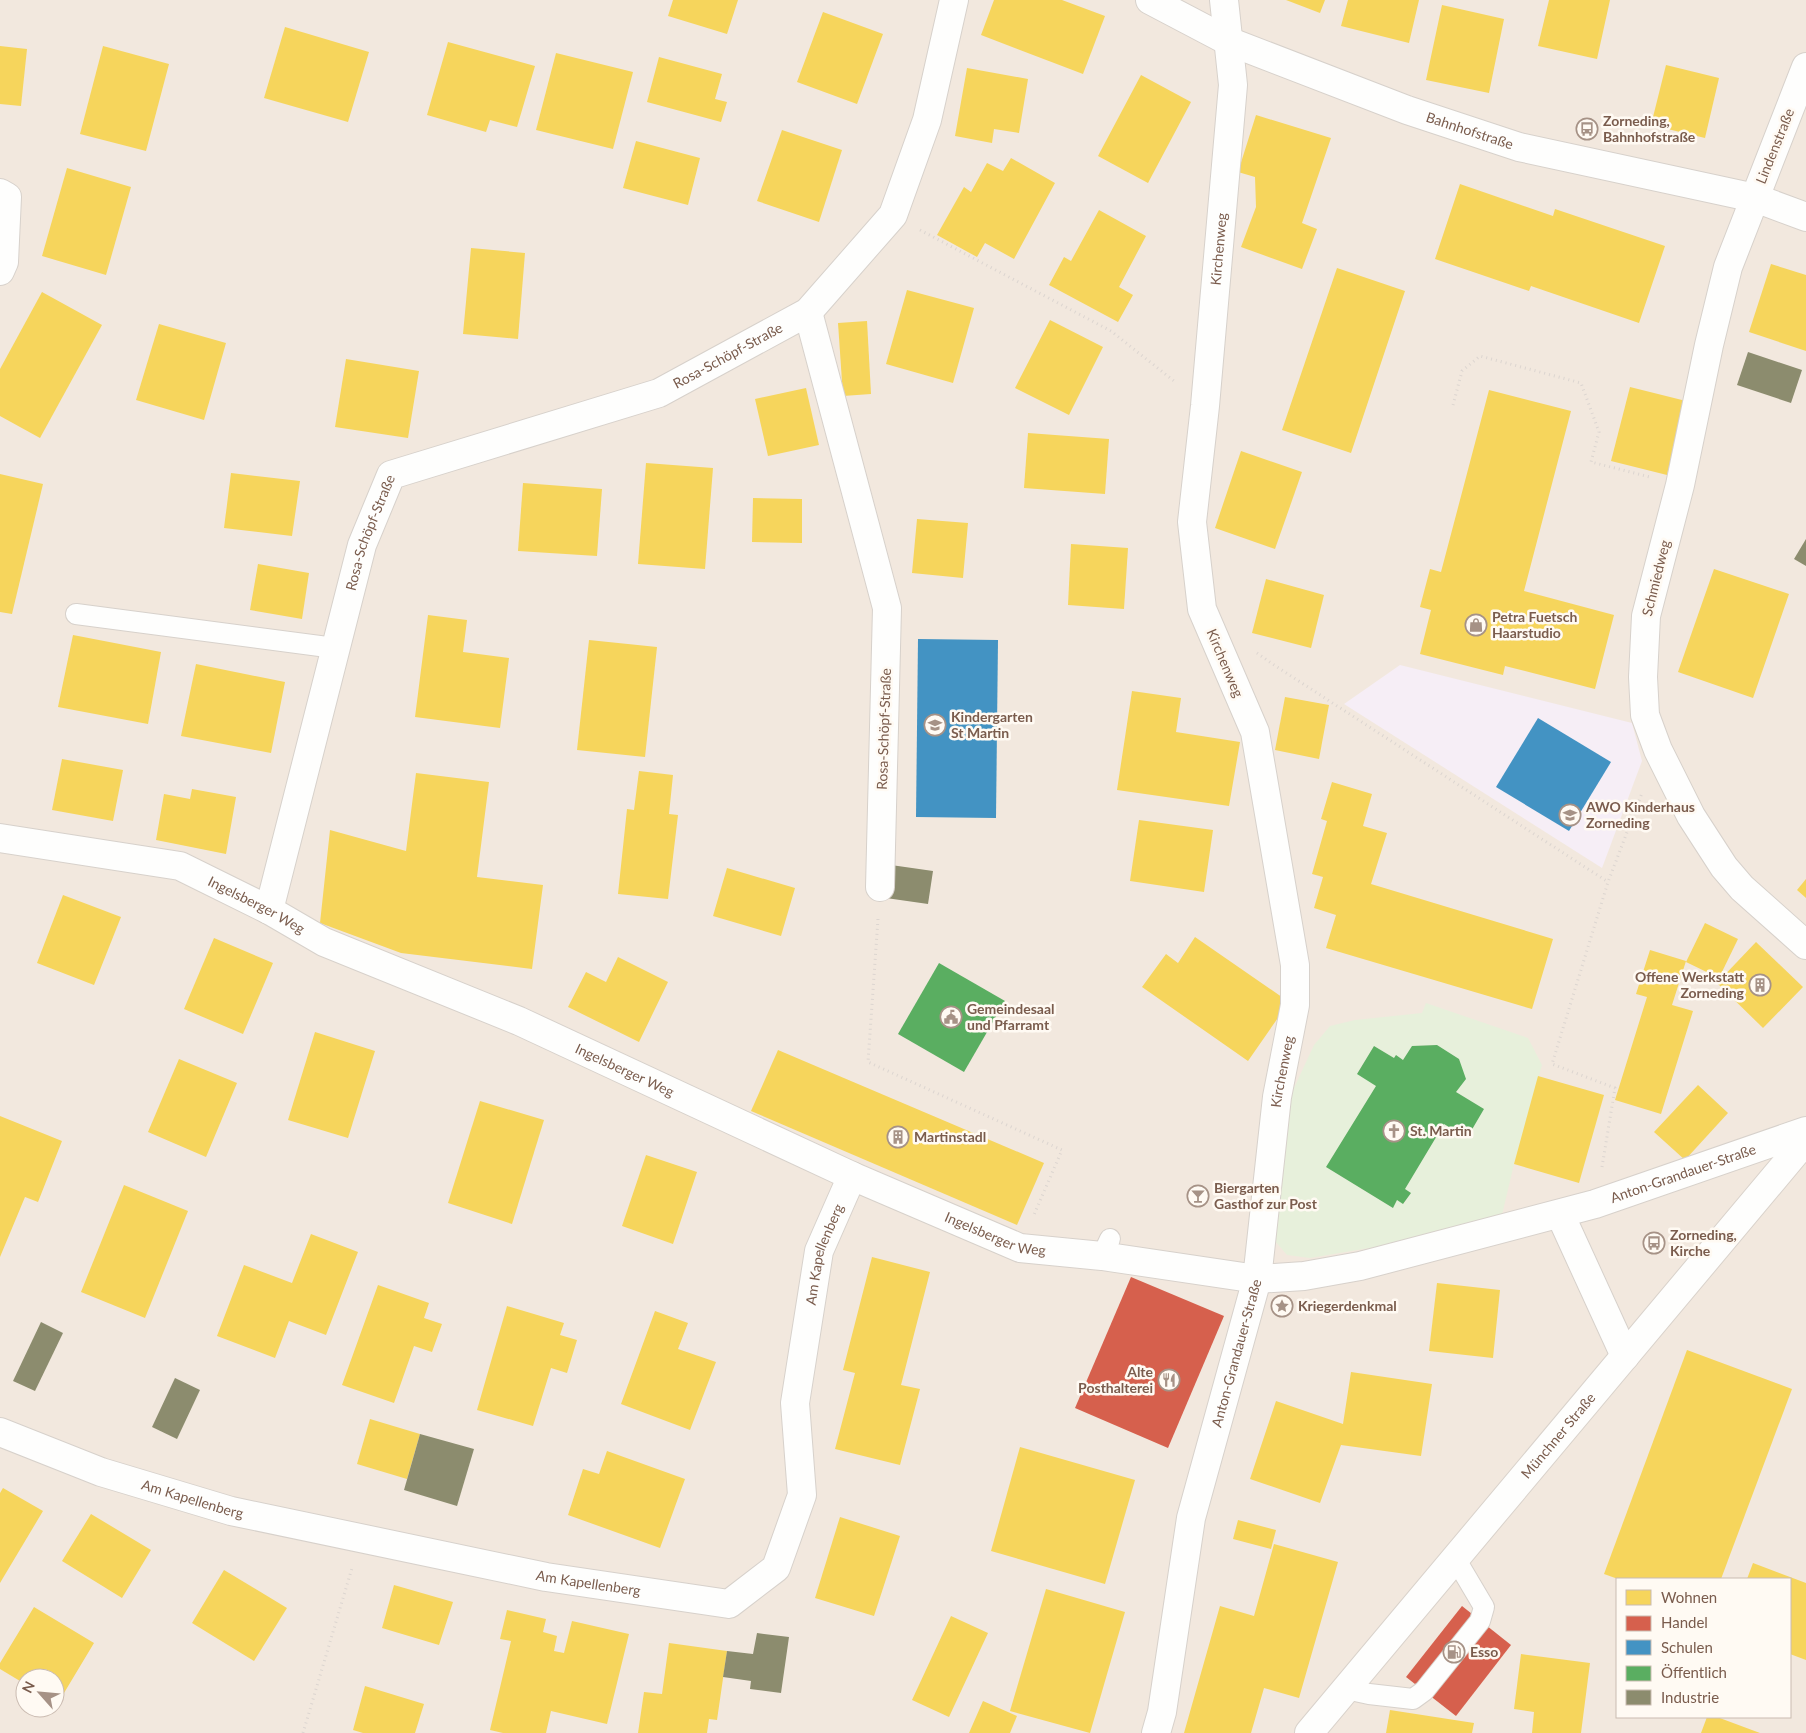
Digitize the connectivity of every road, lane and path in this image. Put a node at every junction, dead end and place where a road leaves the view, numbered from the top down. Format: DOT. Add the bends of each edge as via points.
graph roads {
  1 [pos="954,0"];
  2 [pos="1150,0"];
  3 [pos="1224,0"];
  4 [pos="1228,42"];
  5 [pos="1806,67"];
  6 [pos="0,193"];
  7 [pos="1755,198"];
  8 [pos="893,216"];
  9 [pos="1806,217"];
  10 [pos="0,271"];
  11 [pos="808,312"];
  12 [pos="1453,405"];
  13 [pos="1205,406"];
  14 [pos="1680,485"];
  15 [pos="76,614"];
  16 [pos="335,648"];
  17 [pos="1256,651"];
  18 [pos="1658,750"];
  19 [pos="0,838"];
  20 [pos="1608,882"];
  21 [pos="880,887"];
  22 [pos="269,910"];
  23 [pos="1806,945"];
  24 [pos="1806,1130"];
  25 [pos="1806,1140"];
  26 [pos="1601,1170"];
  27 [pos="852,1176"];
  28 [pos="1560,1214"];
  29 [pos="1020,1248"];
  30 [pos="1257,1279"];
  31 [pos="1625,1356"];
  32 [pos="0,1432"];
  33 [pos="360,1538"];
  34 [pos="1455,1558"];
  35 [pos="1346,1689"];
  36 [pos="303,1733"];
  37 [pos="1156,1733"];
  38 [pos="1309,1733"];
  1 -- 8 [label="street, Rosa-Schöpf-Straße" via="927,120"];
  2 -- 4 [label="street, Bahnhofstraße"];
  3 -- 4 [label="street, Kirchenweg"];
  4 -- 7 [label="street, Bahnhofstraße" via="1407,110 1519,146"];
  4 -- 13 [label="street, Kirchenweg" via="1233,85"];
  5 -- 7 [label="street, Lindenstraße"];
  6 -- 10 [label="street" via="7,197 4,262"];
  7 -- 9 [label="street, Bahnhofstraße"];
  7 -- 14 [label="street, Schmiedweg" via="1728,267"];
  8 -- 11 [label="street, Rosa-Schöpf-Straße"];
  8 -- 13 [label="path" via="1111,331"];
  11 -- 16 [label="street, Rosa-Schöpf-Straße" via="658,392 391,475 362,545"];
  11 -- 21 [label="street, Rosa-Schöpf-Straße" via="887,608"];
  12 -- 14 [label="path" via="1462,371 1480,356 1582,383 1599,432 1591,462"];
  13 -- 30 [label="street, Kirchenweg" via="1192,522 1202,609 1254,732 1295,965 1295,1005 1277,1097"];
  14 -- 18 [label="street, Schmiedweg" via="1646,616 1645,715"];
  15 -- 16 [label="lane"];
  16 -- 22 [label="street, Rosa-Schöpf-Straße"];
  17 -- 20 [label="path"];
  18 -- 20 [label="path"];
  18 -- 23 [label="street, Schmiedweg" via="1690,816 1724,866 1742,888"];
  19 -- 22 [label="street, Ingelsberger Weg" via="180,866"];
  20 -- 26 [label="path" via="1552,1064 1615,1088"];
  21 -- 29 [label="path" via="868,1062 1062,1150"];
  22 -- 27 [label="street, Ingelsberger Weg" via="324,942 519,1021"];
  24 -- 28 [label="street, Anton-Grandauer-Straße"];
  25 -- 31 [label="street, Münchner Straße"];
  27 -- 29 [label="street, Ingelsberger Weg"];
  27 -- 33 [label="street, Am Kapellenberg" via="819,1251 795,1403 802,1495 776,1568 729,1604 546,1577"];
  28 -- 30 [label="street, Anton-Grandauer-Straße" via="1360,1266 1304,1276"];
  28 -- 31 [label="street"];
  29 -- 30 [label="street, Ingelsberger Weg" via="1106,1247"];
  30 -- 37 [label="street, Anton-Grandauer-Straße" via="1191,1518 1162,1712"];
  31 -- 34 [label="street, Münchner Straße"];
  32 -- 33 [label="street, Am Kapellenberg" via="101,1472 232,1511"];
  33 -- 36 [label="path"];
  34 -- 35 [label="street, Münchner Straße"];
  34 -- 35 [label="lane" via="1484,1606 1480,1621 1424,1691 1413,1700"];
  35 -- 38 [label="street, Münchner Straße"];
}
